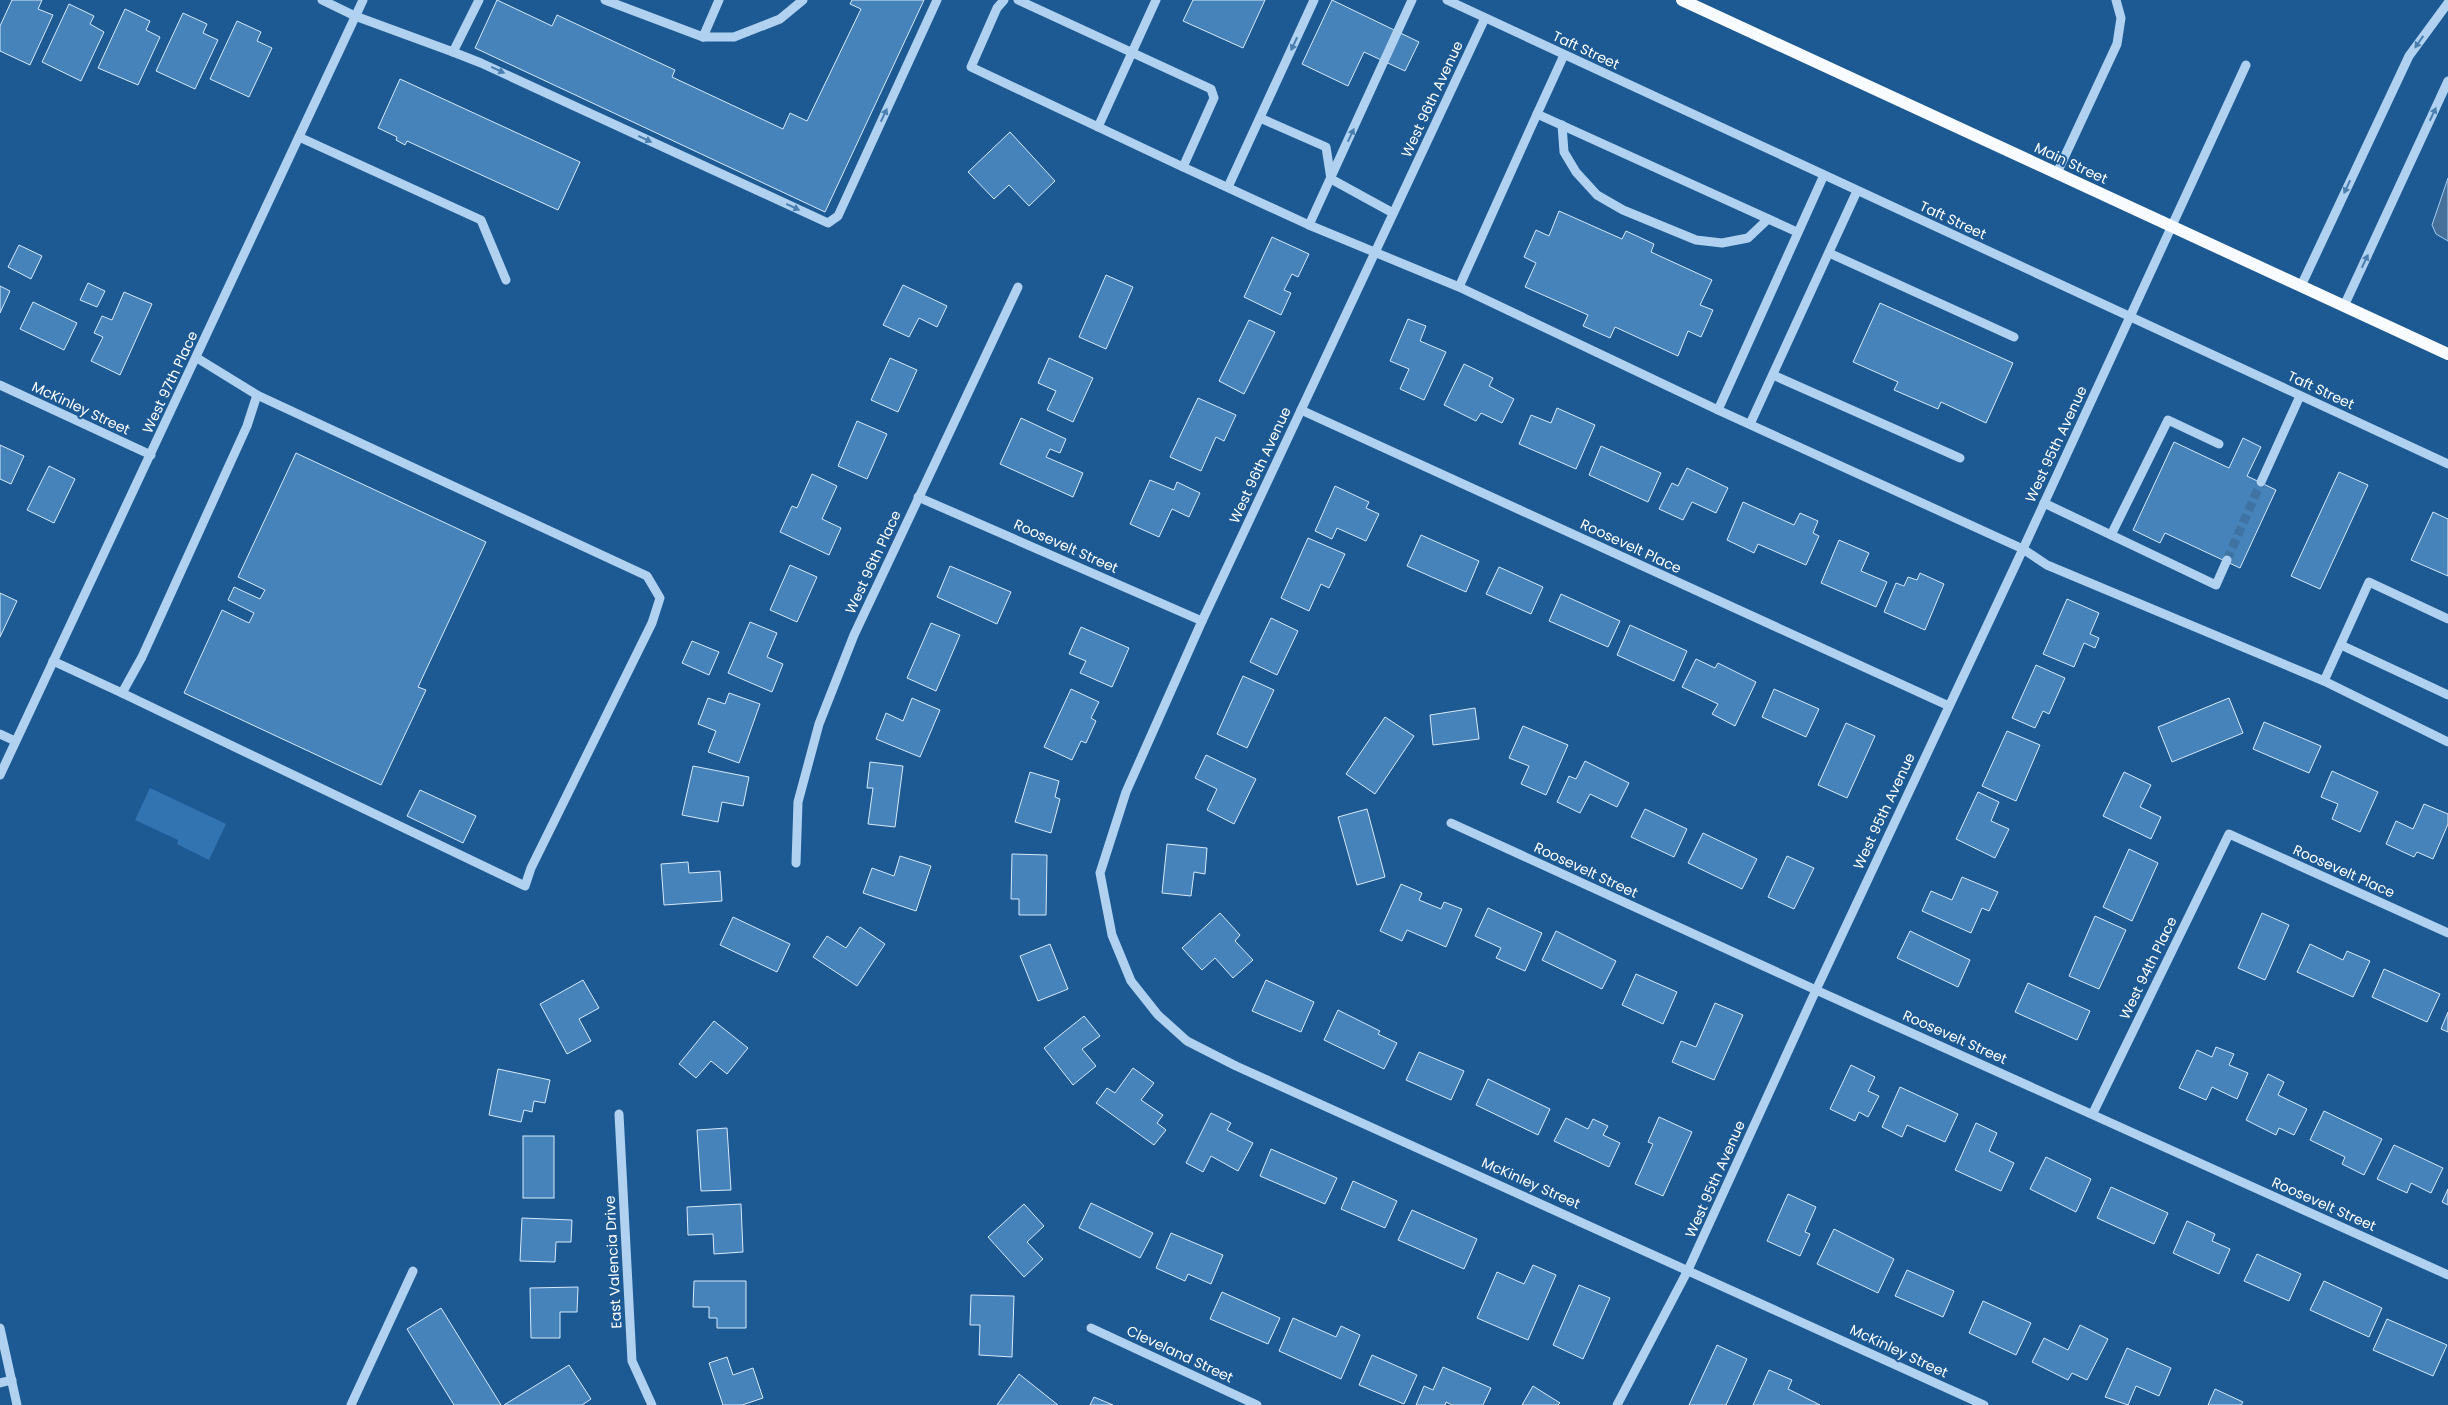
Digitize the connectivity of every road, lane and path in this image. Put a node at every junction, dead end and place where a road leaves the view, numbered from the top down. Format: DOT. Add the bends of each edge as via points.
graph roads {
  1 [pos="322,0"];
  2 [pos="363,0"];
  3 [pos="478,0"];
  4 [pos="605,0"];
  5 [pos="719,0"];
  6 [pos="803,0"];
  7 [pos="937,0"];
  8 [pos="1004,0"];
  9 [pos="1018,0"];
  10 [pos="1156,0"];
  11 [pos="1314,0"];
  12 [pos="1412,0"];
  13 [pos="1447,0"];
  14 [pos="1682,0"];
  15 [pos="2116,0"];
  16 [pos="622,3"];
  17 [pos="2448,3"];
  18 [pos="355,16"];
  19 [pos="1485,18"];
  20 [pos="703,37"];
  21 [pos="453,52"];
  22 [pos="1132,52"];
  23 [pos="1564,55"];
  24 [pos="2246,65"];
  25 [pos="2448,81"];
  26 [pos="1537,114"];
  27 [pos="1260,118"];
  28 [pos="1562,125"];
  29 [pos="1098,127"];
  30 [pos="300,137"];
  31 [pos="1183,167"];
  32 [pos="2058,173"];
  33 [pos="1824,175"];
  34 [pos="1331,179"];
  35 [pos="1228,188"];
  36 [pos="1857,191"];
  37 [pos="1394,213"];
  38 [pos="1768,219"];
  39 [pos="1309,224"];
  40 [pos="2171,226"];
  41 [pos="1797,232"];
  42 [pos="1377,252"];
  43 [pos="1829,254"];
  44 [pos="506,280"];
  45 [pos="2301,286"];
  46 [pos="1018,287"];
  47 [pos="1459,287"];
  48 [pos="2344,306"];
  49 [pos="2129,317"];
  50 [pos="2014,337"];
  51 [pos="2448,354"];
  52 [pos="196,358"];
  53 [pos="1773,375"];
  54 [pos="0,385"];
  55 [pos="257,395"];
  56 [pos="2300,396"];
  57 [pos="1301,410"];
  58 [pos="1718,410"];
  59 [pos="1750,424"];
  60 [pos="2219,444"];
  61 [pos="151,455"];
  62 [pos="1960,458"];
  63 [pos="2448,464"];
  64 [pos="2261,482"];
  65 [pos="918,497"];
  66 [pos="2044,503"];
  67 [pos="2111,535"];
  68 [pos="2023,549"];
  69 [pos="2227,560"];
  70 [pos="2448,619"];
  71 [pos="1202,620"];
  72 [pos="2341,645"];
  73 [pos="53,661"];
  74 [pos="2324,682"];
  75 [pos="122,693"];
  76 [pos="2448,695"];
  77 [pos="1949,706"];
  78 [pos="0,734"];
  79 [pos="15,741"];
  80 [pos="2448,742"];
  81 [pos="0,776"];
  82 [pos="1451,823"];
  83 [pos="2229,834"];
  84 [pos="796,863"];
  85 [pos="2448,933"];
  86 [pos="1112,935"];
  87 [pos="1816,990"];
  88 [pos="619,1114"];
  89 [pos="2093,1114"];
  90 [pos="1688,1270"];
  91 [pos="413,1271"];
  92 [pos="2448,1275"];
  93 [pos="0,1328"];
  94 [pos="1091,1328"];
  95 [pos="12,1380"];
  96 [pos="0,1383"];
  97 [pos="354,1403"];
  98 [pos="17,1405"];
  99 [pos="652,1405"];
  100 [pos="1257,1405"];
  101 [pos="1617,1405"];
  102 [pos="1984,1405"];
  1 -- 18 [label="street"];
  2 -- 18 [label="street, West 97th Place"];
  3 -- 21 [label="street"];
  4 -- 16 [label="street"];
  5 -- 20 [label="street"];
  6 -- 20 [label="street" via="780,19 734,37"];
  21 -- 7 [label="street, one-way" via="828,224 838,216"];
  8 -- 29 [label="street" via="997,8 971,67"];
  9 -- 22 [label="street"];
  10 -- 22 [label="street"];
  11 -- 27 [label="street, one-way"];
  34 -- 12 [label="street, one-way"];
  13 -- 19 [label="street, Taft Street"];
  14 -- 32 [label="main road, Main Street"];
  15 -- 32 [label="street" via="2121,18 2117,44"];
  16 -- 20 [label="street"];
  17 -- 45 [label="street, one-way" via="2410,56"];
  18 -- 21 [label="street"];
  18 -- 30 [label="street, West 97th Place"];
  19 -- 23 [label="street, Taft Street"];
  19 -- 37 [label="street, West 96th Avenue"];
  22 -- 29 [label="street"];
  22 -- 31 [label="street" via="1211,89 1214,98"];
  23 -- 26 [label="street"];
  23 -- 33 [label="street, Taft Street"];
  24 -- 40 [label="street, West 95th Avenue"];
  48 -- 25 [label="street, one-way"];
  26 -- 28 [label="street"];
  26 -- 47 [label="street"];
  27 -- 34 [label="street" via="1326,147"];
  27 -- 35 [label="street"];
  28 -- 38 [label="street"];
  28 -- 38 [label="street" via="1564,152 1576,172 1597,195 1623,210 1696,240 1722,243 1748,238"];
  29 -- 31 [label="street"];
  30 -- 44 [label="street" via="481,220"];
  30 -- 52 [label="street, West 97th Place"];
  31 -- 35 [label="street"];
  32 -- 40 [label="main road, Main Street"];
  33 -- 36 [label="street, Taft Street"];
  33 -- 41 [label="street"];
  34 -- 37 [label="street"];
  34 -- 39 [label="street"];
  35 -- 39 [label="street"];
  36 -- 43 [label="street"];
  36 -- 49 [label="street, Taft Street"];
  37 -- 42 [label="street, West 96th Avenue"];
  38 -- 41 [label="street"];
  39 -- 42 [label="street"];
  40 -- 45 [label="main road, Main Street"];
  40 -- 49 [label="street, West 95th Avenue"];
  41 -- 58 [label="street"];
  42 -- 47 [label="street"];
  42 -- 57 [label="street, West 96th Avenue"];
  43 -- 50 [label="street"];
  43 -- 53 [label="street"];
  45 -- 48 [label="main road, Main Street"];
  46 -- 65 [label="street, West 96th Place"];
  47 -- 58 [label="street"];
  48 -- 51 [label="main road, Main Street"];
  49 -- 56 [label="street, Taft Street"];
  49 -- 66 [label="street, West 95th Avenue"];
  52 -- 55 [label="street"];
  52 -- 61 [label="street, West 97th Place"];
  53 -- 59 [label="street"];
  53 -- 62 [label="street"];
  54 -- 61 [label="street, McKinley Street"];
  55 -- 75 [label="street" via="247,426 146,648"];
  55 -- 75 [label="street" via="647,576 660,598 652,623 525,886"];
  56 -- 63 [label="street, Taft Street"];
  56 -- 64 [label="street"];
  57 -- 71 [label="street, West 96th Avenue"];
  57 -- 77 [label="street, Roosevelt Place"];
  58 -- 59 [label="street"];
  59 -- 68 [label="street"];
  60 -- 67 [label="street" via="2168,420"];
  61 -- 73 [label="street, West 97th Place"];
  65 -- 71 [label="street, Roosevelt Street"];
  65 -- 84 [label="street, West 96th Place" via="854,635 819,724 798,802"];
  66 -- 67 [label="street"];
  66 -- 68 [label="street, West 95th Avenue"];
  67 -- 69 [label="street" via="2216,585"];
  68 -- 74 [label="street" via="2047,565"];
  68 -- 77 [label="street, West 95th Avenue"];
  70 -- 72 [label="street" via="2369,582"];
  71 -- 86 [label="street, West 96th Avenue" via="1126,792 1100,873"];
  72 -- 74 [label="street"];
  72 -- 76 [label="street"];
  73 -- 75 [label="street"];
  73 -- 79 [label="street, West 97th Place"];
  74 -- 80 [label="street"];
  77 -- 87 [label="street, West 95th Avenue"];
  78 -- 79 [label="street"];
  79 -- 81 [label="street, West 97th Place"];
  82 -- 87 [label="street, Roosevelt Street"];
  83 -- 85 [label="street, Roosevelt Place"];
  83 -- 89 [label="street, West 94th Place"];
  86 -- 90 [label="street, McKinley Street" via="1131,981 1158,1015 1187,1041"];
  87 -- 89 [label="street, Roosevelt Street"];
  87 -- 90 [label="street, West 95th Avenue"];
  88 -- 99 [label="street, East Valencia Drive" via="632,1361"];
  89 -- 92 [label="street, Roosevelt Street"];
  90 -- 101 [label="street, West 95th Avenue"];
  90 -- 102 [label="street, McKinley Street"];
  91 -- 97 [label="street"];
  93 -- 95 [label="street"];
  94 -- 100 [label="street, Cleveland Street"];
  95 -- 96 [label="street"];
  95 -- 98 [label="street"];
}
